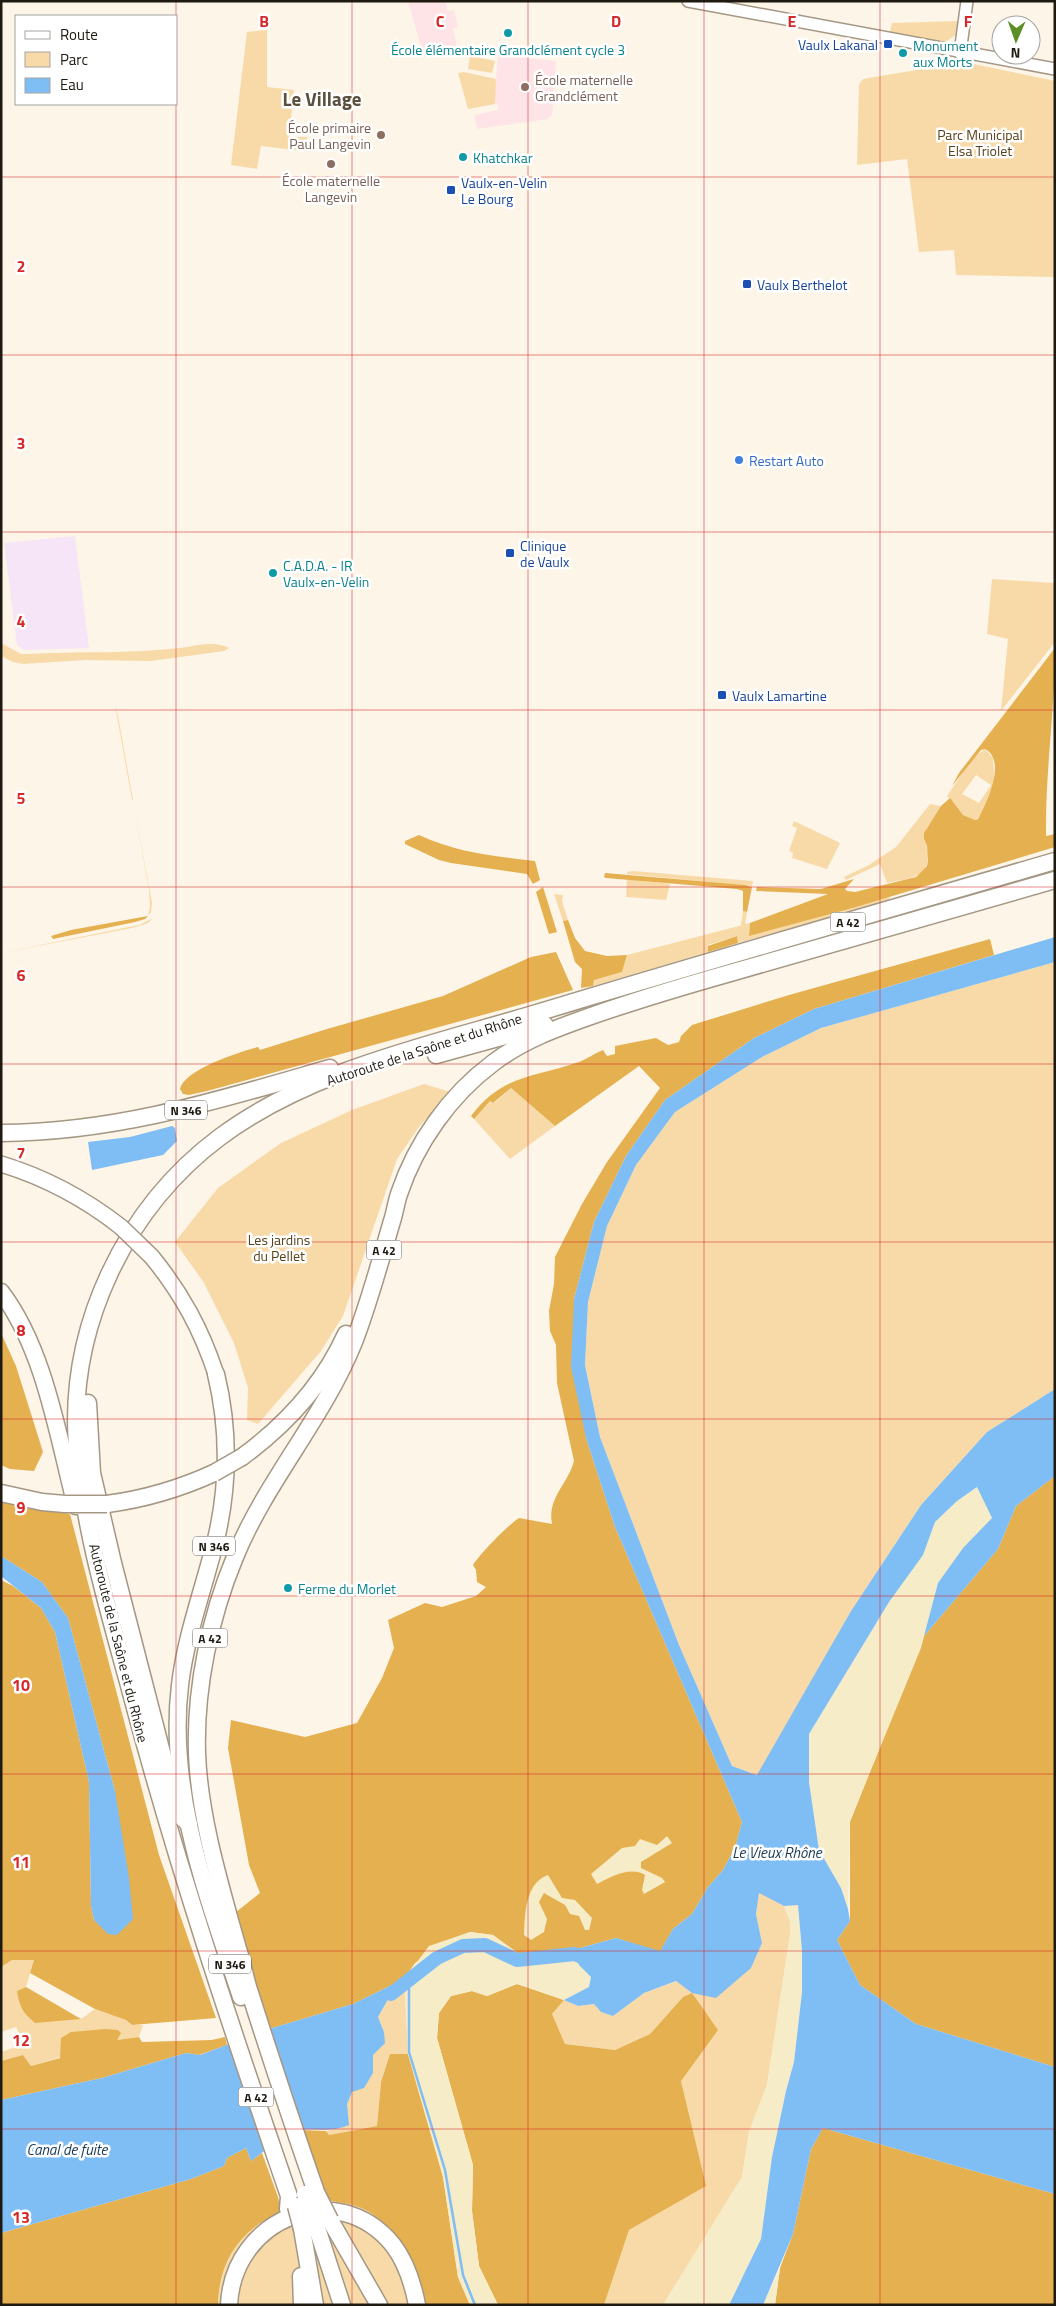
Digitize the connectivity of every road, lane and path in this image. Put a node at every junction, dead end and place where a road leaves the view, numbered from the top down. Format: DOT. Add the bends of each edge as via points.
graph roads {
  1 [pos="688,1"];
  2 [pos="967,1"];
  3 [pos="960,53"];
  4 [pos="1055,69"];
  5 [pos="1055,861"];
  6 [pos="1055,880"];
  7 [pos="643,998"];
  8 [pos="367,1065"];
  9 [pos="1,1133"];
  10 [pos="1,1164"];
  11 [pos="1,1292"];
  12 [pos="359,1315"];
  13 [pos="216,1374"];
  14 [pos="1,1493"];
  15 [pos="97,1570"];
  16 [pos="178,1716"];
  17 [pos="189,1824"];
  18 [pos="248,1988"];
  19 [pos="250,2009"];
  20 [pos="299,2200"];
  21 [pos="311,2226"];
  22 [pos="229,2305"];
  23 [pos="302,2305"];
  24 [pos="315,2305"];
  25 [pos="342,2305"];
  26 [pos="379,2305"];
  27 [pos="417,2305"];
  1 -- 3 [label="street"];
  2 -- 3 [label="street"];
  3 -- 4 [label="street"];
  5 -- 8 [label="highway, Autoroute de la Saône et du Rhône / A 42" via="641,981"];
  6 -- 7 [label="highway, Autoroute de la Saône et du Rhône / A 42"];
  7 -- 12 [label="highway, Autoroute de la Saône et du Rhône / A 42" via="551,1030 519,1046 493,1063 453,1100 420,1146 390,1212"];
  7 -- 17 [label="highway" via="415,1060 342,1084 294,1105 256,1126 203,1164 165,1204 121,1274 98,1337 88,1401 90,1455 134,1649 180,1816"];
  8 -- 9 [label="highway, N 346" via="347,1063 146,1119 83,1129"];
  8 -- 15 [label="highway, Autoroute de la Saône et du Rhône / A 42" via="291,1094 219,1138 162,1191 122,1246 92,1320 78,1386 77,1444"];
  10 -- 13 [label="highway, N 346, bridge" via="45,1179 93,1205 152,1257 185,1302"];
  11 -- 15 [label="highway" via="23,1330 41,1374 88,1551"];
  12 -- 14 [label="highway, bridge" via="308,1397 269,1436 214,1473 159,1495 107,1504 42,1502"];
  12 -- 18 [label="highway, A 42" via="342,1370 244,1537 221,1593 204,1670 197,1726 198,1776 214,1856"];
  13 -- 16 [label="highway, N 346" via="225,1422 225,1485 217,1534 184,1656"];
  15 -- 20 [label="highway, Autoroute de la Saône et du Rhône / A 42" via="159,1797 229,2016 283,2179"];
  16 -- 17 [label="highway, N 346" via="178,1756"];
  16 -- 18 [label="highway, N 346" via="183,1727 198,1834"];
  17 -- 19 [label="highway, N 346" via="215,1918"];
  18 -- 19 [label="highway, A 42"];
  19 -- 20 [label="highway, N 346" via="303,2172"];
  20 -- 21 [label="highway, Autoroute de la Saône et du Rhône / A 42"];
  20 -- 21 [label="highway, N 346, bridge"];
  21 -- 23 [label="highway, Autoroute de la Saône et du Rhône / A 42" via="300,2268"];
  21 -- 24 [label="highway"];
  21 -- 25 [label="highway, N 346"];
  21 -- 26 [label="highway, Autoroute de la Saône et du Rhône / A 42"];
  22 -- 27 [label="highway" via="232,2278 238,2263 259,2235 284,2219 317,2211 355,2218 386,2237 405,2266"];
}
